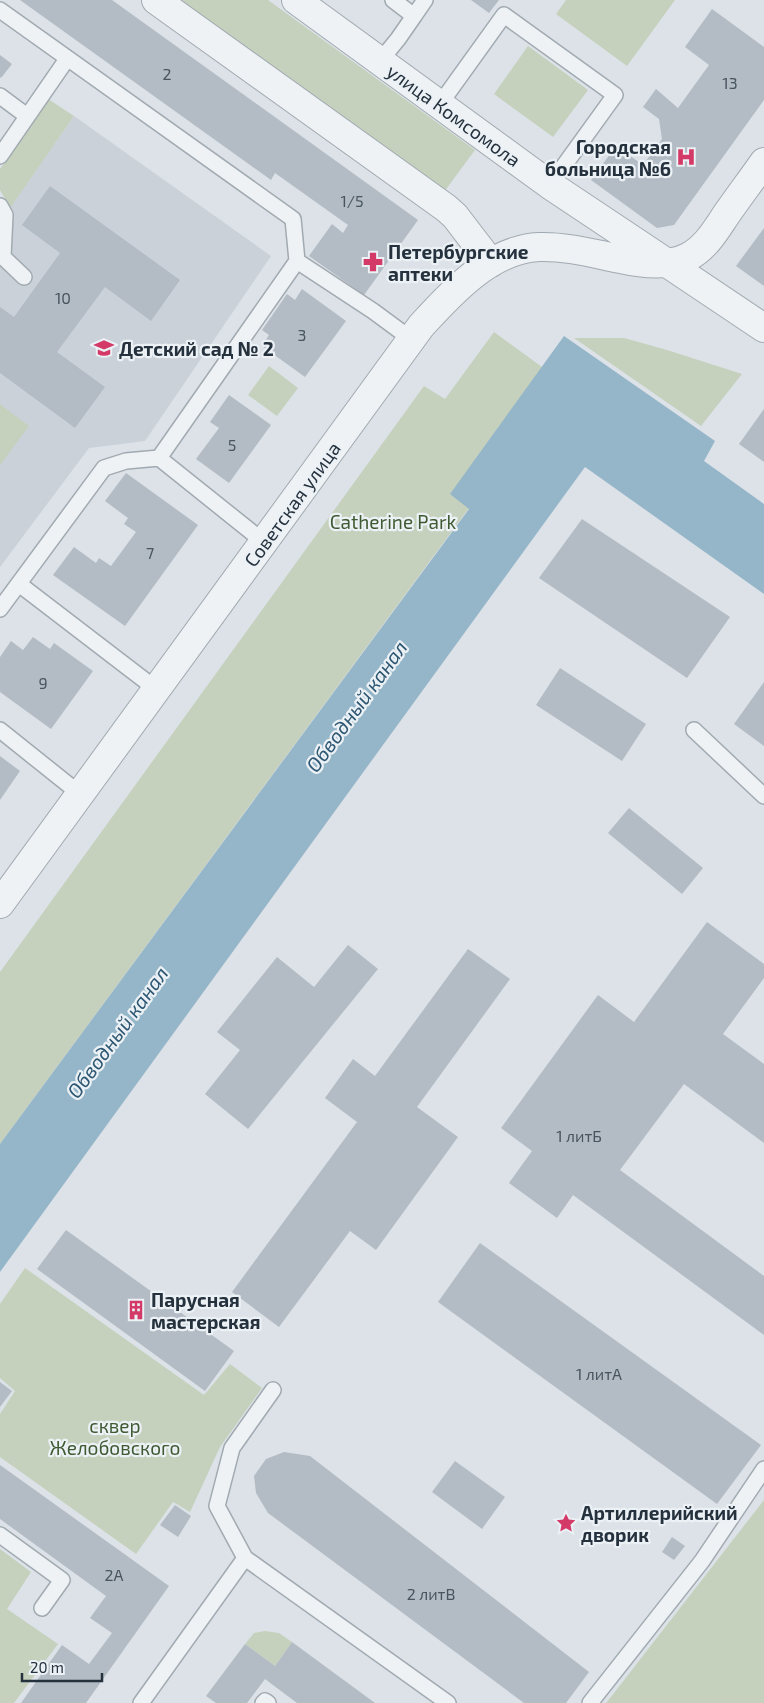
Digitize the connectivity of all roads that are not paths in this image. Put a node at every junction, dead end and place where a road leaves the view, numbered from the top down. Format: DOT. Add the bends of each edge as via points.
graph roads {
  1 [pos="156,0"];
  2 [pos="296,0"];
  3 [pos="393,0"];
  4 [pos="425,0"];
  5 [pos="0,10"];
  6 [pos="414,16"];
  7 [pos="67,59"];
  8 [pos="380,61"];
  9 [pos="0,96"];
  10 [pos="440,104"];
  11 [pos="27,116"];
  12 [pos="0,156"];
  13 [pos="764,162"];
  14 [pos="550,185"];
  15 [pos="0,206"];
  16 [pos="297,261"];
  17 [pos="491,263"];
  18 [pos="667,263"];
  19 [pos="24,277"];
  20 [pos="764,328"];
  21 [pos="411,339"];
  22 [pos="159,458"];
  23 [pos="264,542"];
  24 [pos="18,584"];
  25 [pos="0,609"];
  26 [pos="156,689"];
  27 [pos="0,730"];
  28 [pos="694,730"];
  29 [pos="80,794"];
  30 [pos="764,796"];
  31 [pos="2,897"];
  32 [pos="273,1390"];
  33 [pos="764,1469"];
  34 [pos="0,1535"];
  35 [pos="245,1558"];
  36 [pos="42,1608"];
  37 [pos="141,1703"];
  38 [pos="263,1703"];
  39 [pos="268,1703"];
  40 [pos="448,1703"];
  41 [pos="590,1703"];
  1 -- 17 [label="street" via="446,208"];
  2 -- 8 [label="street, улица Комсомола"];
  3 -- 6 [label="lane"];
  4 -- 6 [label="lane"];
  5 -- 7 [label="lane"];
  6 -- 8 [label="lane"];
  7 -- 11 [label="lane"];
  7 -- 16 [label="lane" via="293,219"];
  8 -- 10 [label="street, улица Комсомола"];
  9 -- 11 [label="lane"];
  10 -- 14 [label="street, улица Комсомола"];
  10 -- 14 [label="lane" via="504,15 615,95"];
  11 -- 12 [label="lane"];
  13 -- 18 [label="street" via="706,243 688,257"];
  14 -- 18 [label="street, улица Комсомола"];
  15 -- 19 [label="lane" via="5,214 3,257"];
  16 -- 21 [label="lane"];
  16 -- 22 [label="lane"];
  17 -- 18 [label="street, Советская улица" via="520,250 538,247 645,263"];
  17 -- 21 [label="street, Советская улица" via="449,297"];
  18 -- 20 [label="street, улица Комсомола"];
  21 -- 23 [label="street, Советская улица"];
  22 -- 23 [label="lane"];
  22 -- 24 [label="lane" via="126,461 104,468"];
  23 -- 26 [label="street, Советская улица"];
  24 -- 25 [label="lane"];
  24 -- 26 [label="lane"];
  26 -- 29 [label="street, Советская улица"];
  27 -- 29 [label="lane"];
  28 -- 30 [label="lane"];
  29 -- 31 [label="street, Советская улица"];
  32 -- 35 [label="lane" via="232,1448 217,1506"];
  33 -- 41 [label="lane" via="702,1561"];
  34 -- 36 [label="lane" via="62,1580"];
  35 -- 37 [label="lane"];
  35 -- 40 [label="lane"];
  38 -- 39 [label="lane"];
}
